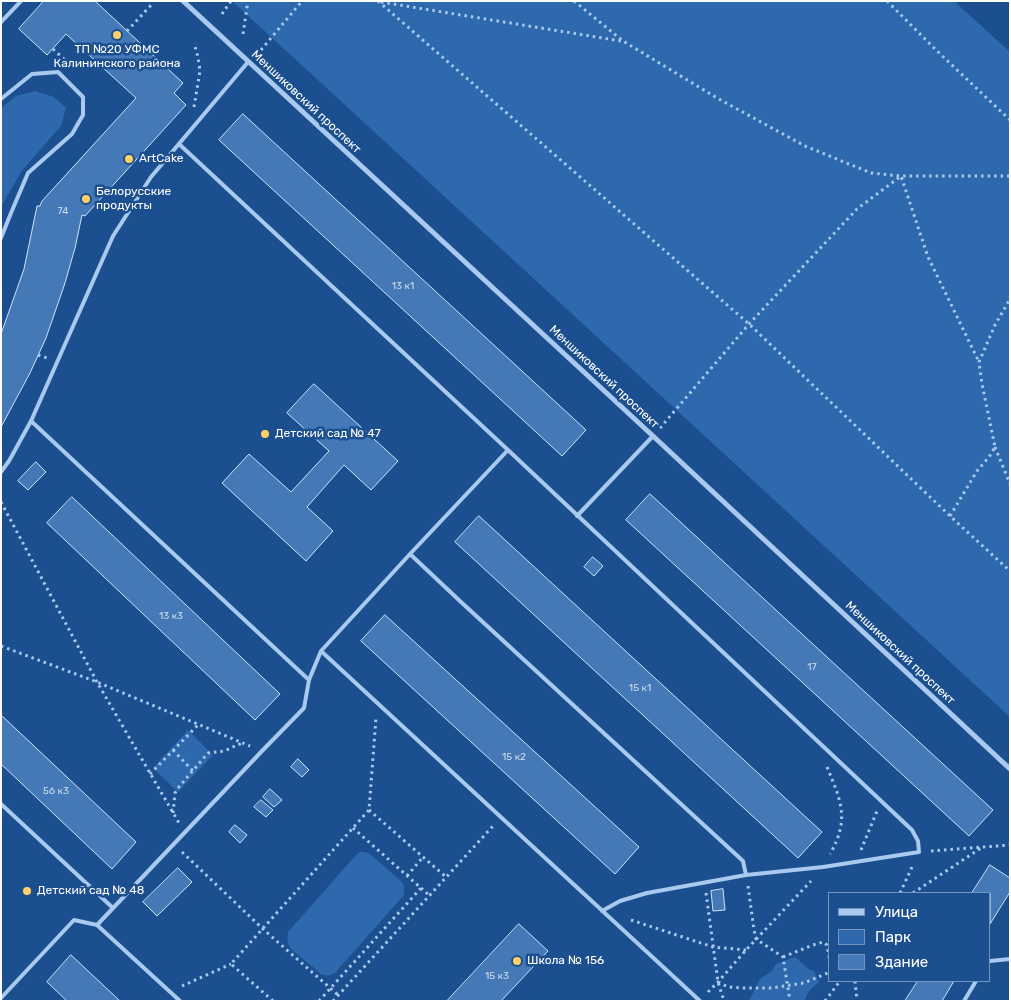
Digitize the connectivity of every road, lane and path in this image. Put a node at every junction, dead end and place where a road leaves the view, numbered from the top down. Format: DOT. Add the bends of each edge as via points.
graph roads {
  1 [pos="21,1"];
  2 [pos="183,1"];
  3 [pos="231,1"];
  4 [pos="248,1"];
  5 [pos="302,1"];
  6 [pos="378,1"];
  7 [pos="574,1"];
  8 [pos="887,1"];
  9 [pos="154,2"];
  10 [pos="222,14"];
  11 [pos="1,22"];
  12 [pos="127,31"];
  13 [pos="243,34"];
  14 [pos="622,42"];
  15 [pos="194,43"];
  16 [pos="261,50"];
  17 [pos="248,62"];
  18 [pos="1,99"];
  19 [pos="1010,120"];
  20 [pos="191,130"];
  21 [pos="179,144"];
  22 [pos="901,176"];
  23 [pos="1010,176"];
  24 [pos="1,238"];
  25 [pos="1010,299"];
  26 [pos="749,324"];
  27 [pos="980,362"];
  28 [pos="31,422"];
  29 [pos="653,436"];
  30 [pos="995,447"];
  31 [pos="508,450"];
  32 [pos="1,472"];
  33 [pos="1010,484"];
  34 [pos="1,502"];
  35 [pos="577,516"];
  36 [pos="950,516"];
  37 [pos="410,554"];
  38 [pos="1010,571"];
  39 [pos="1,646"];
  40 [pos="321,651"];
  41 [pos="309,680"];
  42 [pos="96,682"];
  43 [pos="377,702"];
  44 [pos="198,725"];
  45 [pos="242,743"];
  46 [pos="173,750"];
  47 [pos="826,750"];
  48 [pos="262,751"];
  49 [pos="1010,768"];
  50 [pos="193,771"];
  51 [pos="150,774"];
  52 [pos="881,802"];
  53 [pos="1,804"];
  54 [pos="370,810"];
  55 [pos="173,814"];
  56 [pos="500,818"];
  57 [pos="353,828"];
  58 [pos="184,832"];
  59 [pos="174,844"];
  60 [pos="1010,845"];
  61 [pos="982,847"];
  62 [pos="919,852"];
  63 [pos="424,857"];
  64 [pos="856,862"];
  65 [pos="823,867"];
  66 [pos="746,875"];
  67 [pos="407,876"];
  68 [pos="446,877"];
  69 [pos="704,883"];
  70 [pos="421,888"];
  71 [pos="900,892"];
  72 [pos="914,892"];
  73 [pos="430,896"];
  74 [pos="113,908"];
  75 [pos="602,911"];
  76 [pos="97,925"];
  77 [pos="263,929"];
  78 [pos="756,939"];
  79 [pos="713,946"];
  80 [pos="746,950"];
  81 [pos="828,951"];
  82 [pos="783,957"];
  83 [pos="1010,959"];
  84 [pos="991,961"];
  85 [pos="232,964"];
  86 [pos="828,973"];
  87 [pos="718,982"];
  88 [pos="839,982"];
  89 [pos="855,982"];
  90 [pos="975,982"];
  91 [pos="788,985"];
  92 [pos="330,988"];
  93 [pos="170,992"];
  94 [pos="338,995"];
  95 [pos="1,998"];
  96 [pos="699,1000"];
  97 [pos="180,1001"];
  98 [pos="273,1001"];
  99 [pos="319,1001"];
  100 [pos="333,1001"];
  101 [pos="724,1001"];
  102 [pos="790,1001"];
  103 [pos="825,1001"];
  104 [pos="857,1001"];
  105 [pos="964,1001"];
  1 -- 11 [label="lane"];
  2 -- 17 [label="street, Меншиковский проспект"];
  3 -- 10 [label="path"];
  4 -- 13 [label="path"];
  5 -- 16 [label="path"];
  6 -- 14 [label="path"];
  6 -- 26 [label="path"];
  7 -- 14 [label="path"];
  8 -- 19 [label="path"];
  9 -- 12 [label="path"];
  14 -- 22 [label="path" via="805,146 870,173"];
  15 -- 20 [label="path" via="200,71"];
  17 -- 20 [label="lane"];
  17 -- 29 [label="street, Меншиковский проспект"];
  18 -- 24 [label="lane" via="32,74 58,72 83,97 83,115 72,134 28,173"];
  20 -- 21 [label="lane"];
  21 -- 28 [label="lane" via="151,177 113,236"];
  21 -- 31 [label="lane"];
  22 -- 23 [label="path"];
  22 -- 26 [label="path" via="857,209"];
  22 -- 27 [label="path" via="928,257"];
  25 -- 27 [label="path"];
  26 -- 29 [label="path"];
  26 -- 36 [label="path"];
  27 -- 30 [label="path"];
  28 -- 32 [label="lane"];
  28 -- 41 [label="lane"];
  29 -- 35 [label="lane"];
  29 -- 49 [label="street, Меншиковский проспект"];
  30 -- 33 [label="path"];
  30 -- 36 [label="path"];
  31 -- 35 [label="lane"];
  31 -- 37 [label="lane"];
  34 -- 42 [label="path"];
  35 -- 47 [label="lane"];
  36 -- 38 [label="path"];
  37 -- 40 [label="lane"];
  37 -- 66 [label="lane" via="743,861"];
  39 -- 42 [label="path"];
  40 -- 41 [label="lane"];
  40 -- 43 [label="lane"];
  41 -- 48 [label="lane" via="304,708"];
  42 -- 44 [label="path"];
  42 -- 51 [label="path"];
  43 -- 54 [label="path"];
  43 -- 56 [label="lane"];
  44 -- 45 [label="path"];
  44 -- 46 [label="path"];
  45 -- 48 [label="path"];
  45 -- 50 [label="path" via="224,751 208,753"];
  46 -- 50 [label="path"];
  46 -- 51 [label="path"];
  47 -- 52 [label="lane"];
  47 -- 65 [label="path" via="824,761 842,808 842,821 837,842"];
  48 -- 58 [label="lane"];
  50 -- 55 [label="path" via="175,793"];
  51 -- 55 [label="path"];
  52 -- 62 [label="lane" via="912,830"];
  52 -- 64 [label="path"];
  53 -- 74 [label="lane"];
  54 -- 57 [label="path"];
  54 -- 63 [label="path"];
  55 -- 58 [label="path"];
  56 -- 68 [label="path"];
  56 -- 75 [label="lane"];
  57 -- 67 [label="path"];
  57 -- 77 [label="path"];
  58 -- 59 [label="lane"];
  59 -- 74 [label="lane"];
  59 -- 77 [label="path"];
  60 -- 61 [label="path"];
  61 -- 62 [label="path"];
  61 -- 72 [label="path"];
  62 -- 64 [label="lane"];
  62 -- 71 [label="path"];
  63 -- 67 [label="path"];
  63 -- 68 [label="path"];
  64 -- 65 [label="lane"];
  65 -- 66 [label="lane"];
  65 -- 78 [label="path"];
  66 -- 69 [label="lane"];
  66 -- 78 [label="path"];
  67 -- 70 [label="path"];
  68 -- 73 [label="path"];
  69 -- 75 [label="lane" via="620,900"];
  69 -- 79 [label="path"];
  70 -- 73 [label="path"];
  70 -- 92 [label="path"];
  73 -- 94 [label="path"];
  74 -- 76 [label="lane"];
  75 -- 79 [label="path"];
  75 -- 96 [label="lane"];
  76 -- 93 [label="lane"];
  76 -- 95 [label="lane" via="74,920"];
  77 -- 85 [label="path"];
  77 -- 92 [label="path"];
  78 -- 80 [label="path"];
  78 -- 82 [label="path"];
  79 -- 80 [label="path"];
  79 -- 87 [label="path"];
  80 -- 87 [label="path"];
  81 -- 82 [label="path" via="823,942"];
  82 -- 91 [label="path"];
  83 -- 84 [label="lane"];
  85 -- 93 [label="path"];
  85 -- 98 [label="path"];
  86 -- 91 [label="path" via="804,983"];
  87 -- 91 [label="path" via="742,988"];
  87 -- 96 [label="path"];
  87 -- 101 [label="path"];
  88 -- 103 [label="path"];
  89 -- 104 [label="path"];
  90 -- 105 [label="lane"];
  91 -- 102 [label="path"];
  92 -- 94 [label="path"];
  92 -- 99 [label="path"];
  93 -- 97 [label="lane"];
  94 -- 100 [label="path"];
}
